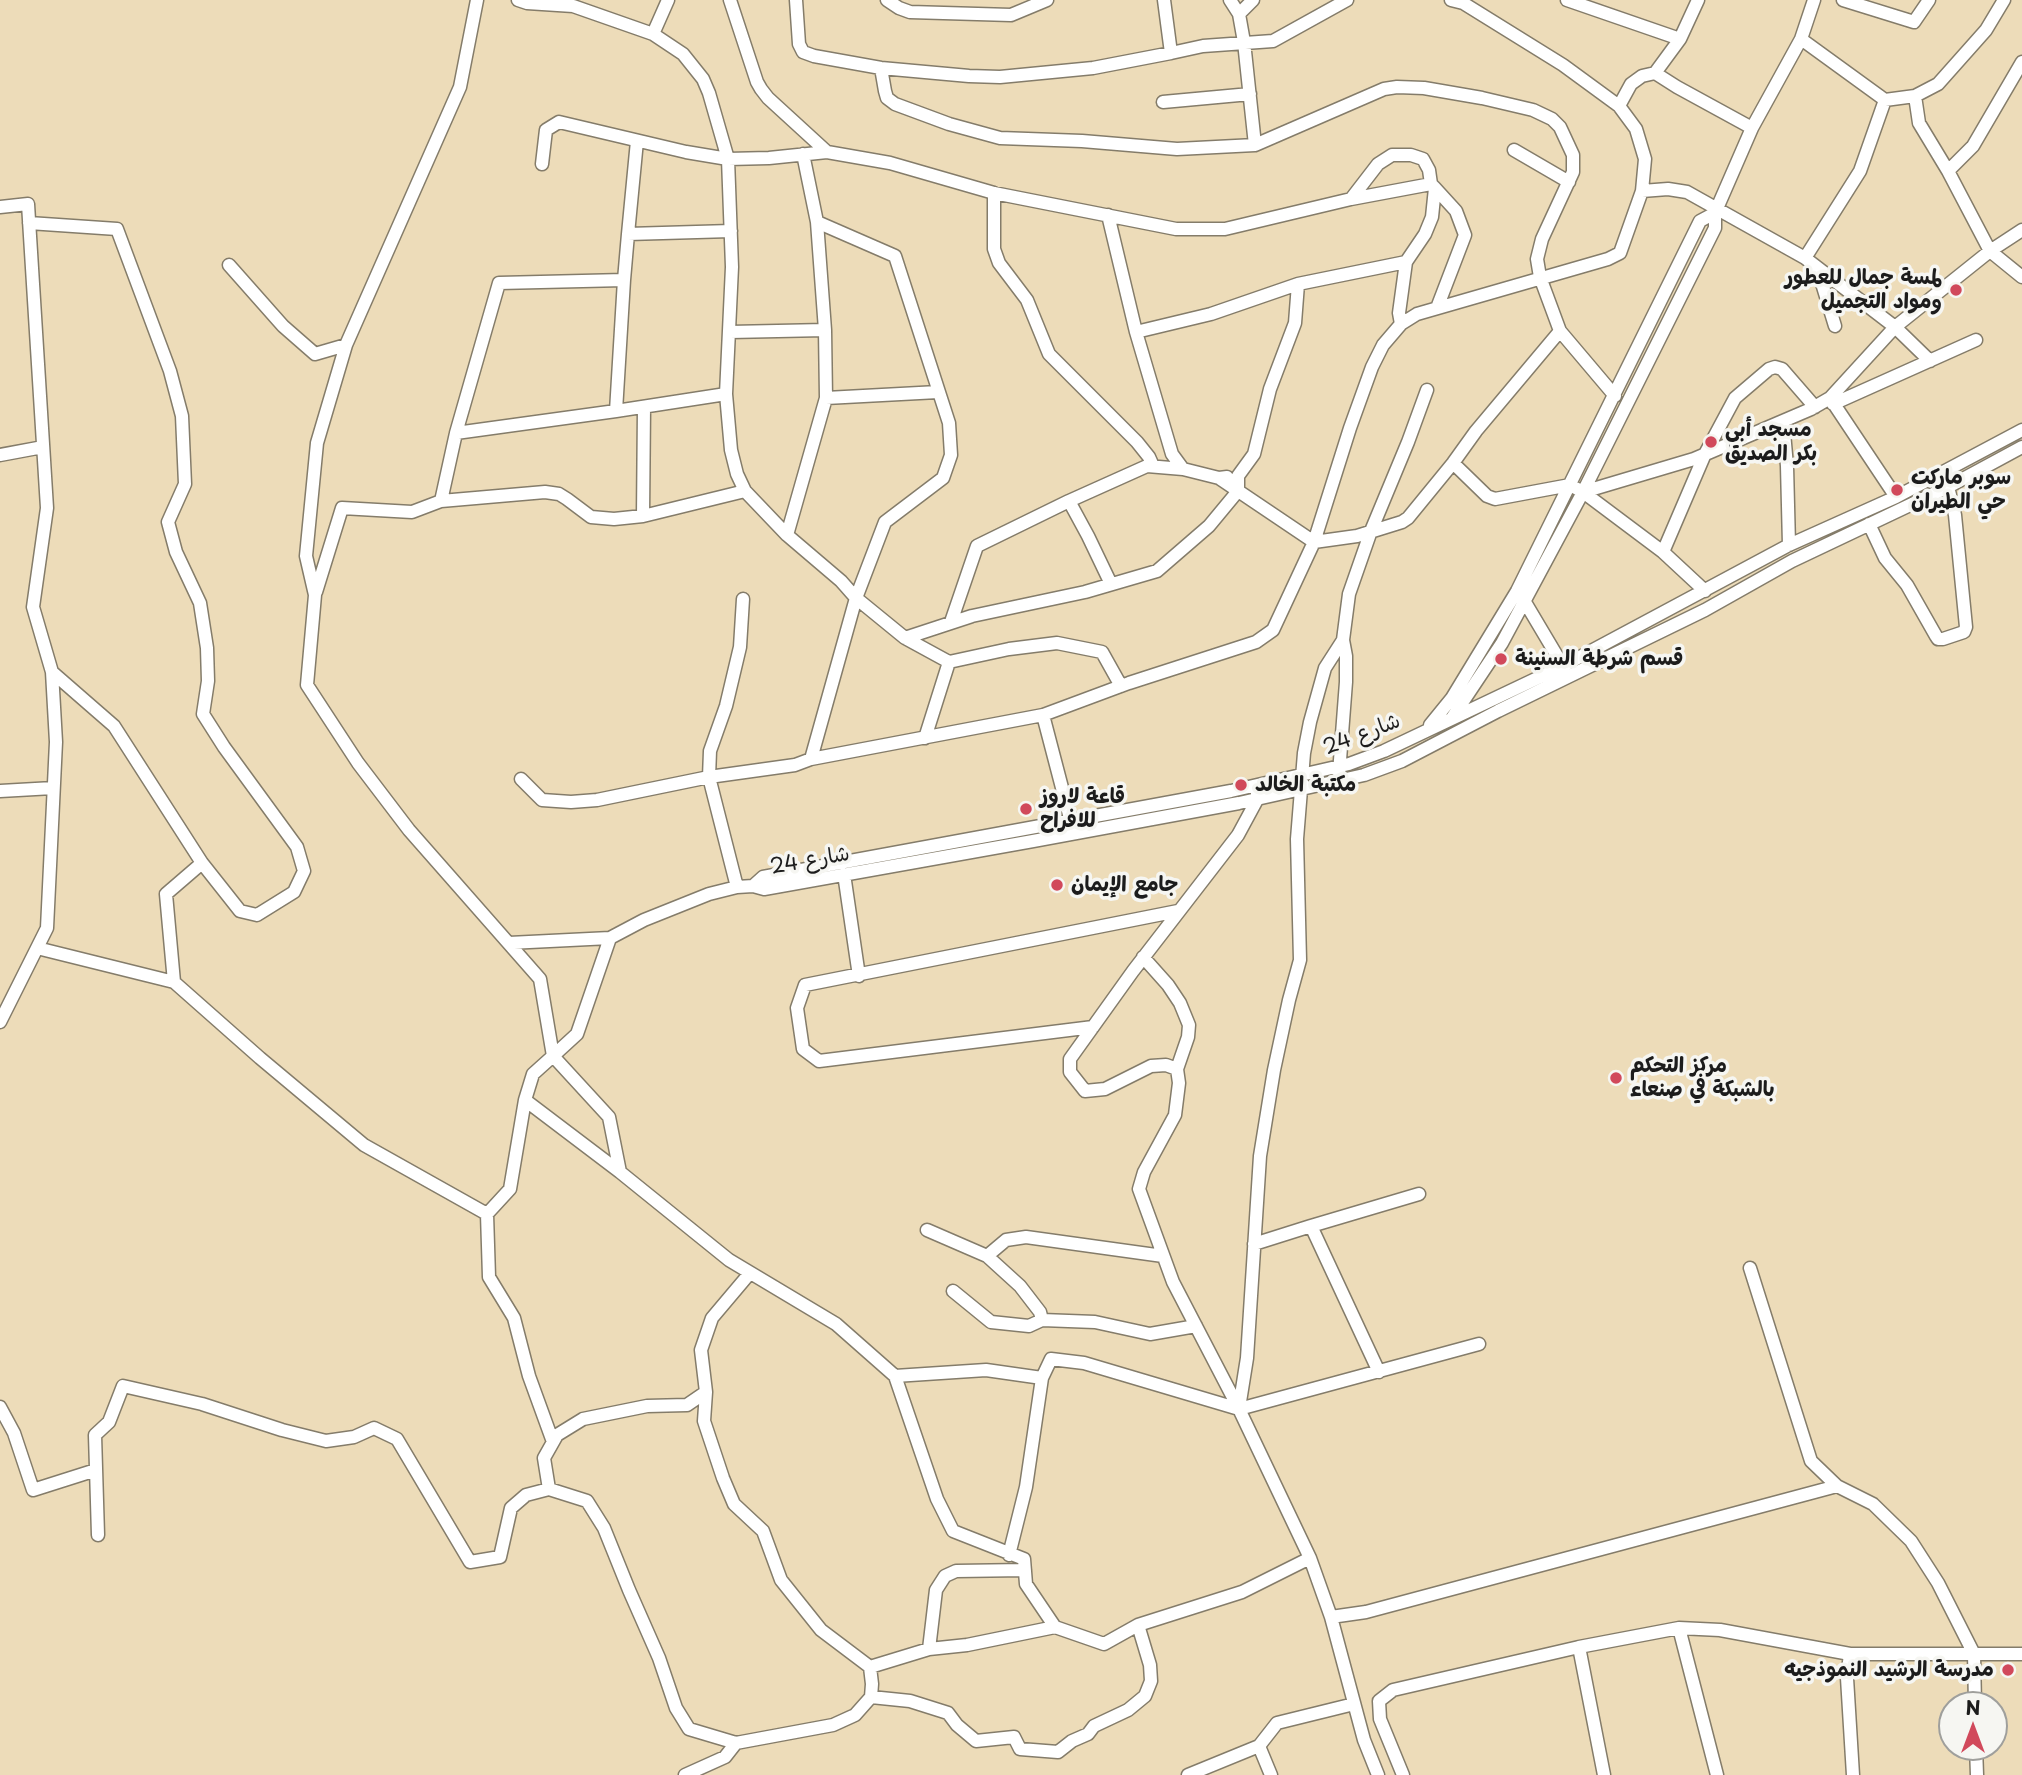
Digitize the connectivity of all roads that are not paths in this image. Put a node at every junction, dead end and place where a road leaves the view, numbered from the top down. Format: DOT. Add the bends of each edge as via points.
graph roads {
  1 [pos="477,0"];
  2 [pos="518,0"];
  3 [pos="668,0"];
  4 [pos="730,0"];
  5 [pos="796,0"];
  6 [pos="887,0"];
  7 [pos="1047,0"];
  8 [pos="1164,0"];
  9 [pos="1230,0"];
  10 [pos="1253,0"];
  11 [pos="1451,0"];
  12 [pos="1567,0"];
  13 [pos="1698,0"];
  14 [pos="1814,0"];
  15 [pos="1843,0"];
  16 [pos="1929,0"];
  17 [pos="2004,0"];
  18 [pos="1343,1"];
  19 [pos="1239,14"];
  20 [pos="653,34"];
  21 [pos="1680,39"];
  22 [pos="1801,39"];
  23 [pos="1244,42"];
  24 [pos="1171,53"];
  25 [pos="2022,62"];
  26 [pos="881,68"];
  27 [pos="1655,73"];
  28 [pos="1250,94"];
  29 [pos="1915,96"];
  30 [pos="1885,100"];
  31 [pos="1163,102"];
  32 [pos="1619,106"];
  33 [pos="1752,128"];
  34 [pos="637,141"];
  35 [pos="1255,145"];
  36 [pos="1514,150"];
  37 [pos="828,152"];
  38 [pos="803,154"];
  39 [pos="728,159"];
  40 [pos="542,164"];
  41 [pos="1948,171"];
  42 [pos="1569,181"];
  43 [pos="1433,186"];
  44 [pos="1642,191"];
  45 [pos="995,193"];
  46 [pos="1351,199"];
  47 [pos="0,207"];
  48 [pos="1717,211"];
  49 [pos="1108,215"];
  50 [pos="817,222"];
  51 [pos="29,223"];
  52 [pos="2022,230"];
  53 [pos="731,231"];
  54 [pos="628,234"];
  55 [pos="1990,251"];
  56 [pos="1805,258"];
  57 [pos="1406,262"];
  58 [pos="229,265"];
  59 [pos="1816,267"];
  60 [pos="1540,277"];
  61 [pos="2022,277"];
  62 [pos="624,280"];
  63 [pos="1298,284"];
  64 [pos="1437,308"];
  65 [pos="1401,324"];
  66 [pos="1835,326"];
  67 [pos="1895,327"];
  68 [pos="825,330"];
  69 [pos="1560,331"];
  70 [pos="730,332"];
  71 [pos="1136,332"];
  72 [pos="1976,340"];
  73 [pos="346,345"];
  74 [pos="1930,361"];
  75 [pos="1427,390"];
  76 [pos="938,392"];
  77 [pos="726,394"];
  78 [pos="1615,397"];
  79 [pos="826,398"];
  80 [pos="1831,401"];
  81 [pos="644,407"];
  82 [pos="1815,407"];
  83 [pos="616,411"];
  84 [pos="1783,421"];
  85 [pos="2022,430"];
  86 [pos="456,433"];
  87 [pos="43,447"];
  88 [pos="2022,447"];
  89 [pos="1705,454"];
  90 [pos="0,456"];
  91 [pos="1453,463"];
  92 [pos="1153,467"];
  93 [pos="1183,469"];
  94 [pos="1238,476"];
  95 [pos="1219,478"];
  96 [pos="1570,485"];
  97 [pos="1948,486"];
  98 [pos="745,491"];
  99 [pos="1238,491"];
  100 [pos="1583,492"];
  101 [pos="1896,497"];
  102 [pos="441,501"];
  103 [pos="1069,501"];
  104 [pos="643,516"];
  105 [pos="1869,524"];
  106 [pos="1371,531"];
  107 [pos="787,535"];
  108 [pos="1314,542"];
  109 [pos="1789,545"];
  110 [pos="1663,552"];
  111 [pos="1111,584"];
  112 [pos="1705,591"];
  113 [pos="315,595"];
  114 [pos="1521,596"];
  115 [pos="856,598"];
  116 [pos="743,599"];
  117 [pos="951,622"];
  118 [pos="905,638"];
  119 [pos="1343,640"];
  120 [pos="949,662"];
  121 [pos="1563,666"];
  122 [pos="52,672"];
  123 [pos="1121,686"];
  124 [pos="1467,687"];
  125 [pos="1452,698"];
  126 [pos="1471,709"];
  127 [pos="1043,715"];
  128 [pos="1452,718"];
  129 [pos="1477,722"];
  130 [pos="1425,730"];
  131 [pos="925,738"];
  132 [pos="1421,751"];
  133 [pos="811,759"];
  134 [pos="1339,766"];
  135 [pos="1302,775"];
  136 [pos="709,777"];
  137 [pos="522,779"];
  138 [pos="1338,781"];
  139 [pos="53,788"];
  140 [pos="1301,788"];
  141 [pos="0,791"];
  142 [pos="1257,792"];
  143 [pos="1072,827"];
  144 [pos="202,863"];
  145 [pos="844,874"];
  146 [pos="753,886"];
  147 [pos="737,887"];
  148 [pos="1178,911"];
  149 [pos="610,938"];
  150 [pos="509,943"];
  151 [pos="37,948"];
  152 [pos="1143,957"];
  153 [pos="859,975"];
  154 [pos="174,982"];
  155 [pos="0,1022"];
  156 [pos="1093,1027"];
  157 [pos="553,1056"];
  158 [pos="1177,1069"];
  159 [pos="525,1100"];
  160 [pos="620,1172"];
  161 [pos="1419,1194"];
  162 [pos="487,1214"];
  163 [pos="1311,1226"];
  164 [pos="927,1230"];
  165 [pos="1254,1244"];
  166 [pos="1163,1255"];
  167 [pos="987,1256"];
  168 [pos="1750,1268"];
  169 [pos="750,1273"];
  170 [pos="953,1291"];
  171 [pos="1042,1320"];
  172 [pos="1196,1326"];
  173 [pos="1479,1344"];
  174 [pos="1379,1372"];
  175 [pos="895,1376"];
  176 [pos="1042,1378"];
  177 [pos="706,1392"];
  178 [pos="0,1407"];
  179 [pos="1239,1409"];
  180 [pos="553,1442"];
  181 [pos="96,1470"];
  182 [pos="1836,1486"];
  183 [pos="549,1489"];
  184 [pos="98,1535"];
  185 [pos="1009,1555"];
  186 [pos="1310,1558"];
  187 [pos="1025,1570"];
  188 [pos="1331,1617"];
  189 [pos="1139,1625"];
  190 [pos="1055,1628"];
  191 [pos="1679,1628"];
  192 [pos="1579,1647"];
  193 [pos="929,1649"];
  194 [pos="1850,1654"];
  195 [pos="1974,1654"];
  196 [pos="2022,1654"];
  197 [pos="870,1667"];
  198 [pos="1975,1691"];
  199 [pos="871,1698"];
  200 [pos="1354,1704"];
  201 [pos="736,1744"];
  202 [pos="1259,1746"];
  203 [pos="684,1775"];
  204 [pos="1188,1775"];
  205 [pos="1271,1775"];
  206 [pos="1378,1775"];
  207 [pos="1403,1775"];
  208 [pos="1604,1775"];
  209 [pos="1717,1775"];
  210 [pos="1853,1775"];
  1 -- 73 [label="street" via="460,87"];
  2 -- 20 [label="street" via="573,6"];
  3 -- 20 [label="street"];
  4 -- 37 [label="street" via="761,89"];
  5 -- 26 [label="street" via="803,52"];
  6 -- 7 [label="street" via="910,12 1011,15"];
  8 -- 24 [label="street"];
  9 -- 19 [label="street"];
  10 -- 19 [label="street"];
  11 -- 32 [label="street" via="1552,58"];
  12 -- 21 [label="street"];
  13 -- 21 [label="street"];
  14 -- 22 [label="street"];
  15 -- 16 [label="street" via="1914,22"];
  17 -- 29 [label="street" via="1986,30 1938,84"];
  18 -- 23 [label="street" via="1273,41"];
  19 -- 23 [label="street"];
  20 -- 39 [label="street" via="684,54 703,79"];
  21 -- 27 [label="street"];
  22 -- 30 [label="street"];
  22 -- 33 [label="street"];
  23 -- 24 [label="street"];
  23 -- 28 [label="street"];
  24 -- 26 [label="street" via="1093,68 1000,77"];
  25 -- 41 [label="street" via="1973,146"];
  26 -- 35 [label="street" via="887,98 895,104 1000,138 1177,149"];
  27 -- 32 [label="street" via="1631,84"];
  27 -- 33 [label="street"];
  28 -- 31 [label="street"];
  28 -- 35 [label="street"];
  29 -- 30 [label="street"];
  29 -- 41 [label="street" via="1919,123"];
  30 -- 56 [label="street" via="1860,171"];
  32 -- 44 [label="street" via="1636,129 1645,159"];
  33 -- 48 [label="street"];
  34 -- 39 [label="street"];
  34 -- 40 [label="street" via="559,122 547,130"];
  34 -- 54 [label="street"];
  35 -- 42 [label="street" via="1384,89 1413,86 1533,110 1552,119 1571,146 1574,163"];
  36 -- 42 [label="street"];
  37 -- 38 [label="street"];
  37 -- 45 [label="street" via="890,163"];
  38 -- 39 [label="street"];
  38 -- 50 [label="street"];
  39 -- 53 [label="street"];
  41 -- 55 [label="street"];
  42 -- 60 [label="street" via="1538,250"];
  43 -- 46 [label="street"];
  43 -- 46 [label="street" via="1423,159 1392,155 1378,163"];
  43 -- 57 [label="street" via="1432,216"];
  43 -- 64 [label="street" via="1456,211 1465,235"];
  44 -- 48 [label="street" via="1678,189"];
  44 -- 60 [label="street" via="1620,253"];
  45 -- 49 [label="street"];
  45 -- 92 [label="street" via="994,249 1027,300 1049,354 1137,442"];
  46 -- 49 [label="street" via="1225,229 1176,229"];
  47 -- 51 [label="street" via="28,204"];
  48 -- 56 [label="street"];
  48 -- 78 [label="street" via="1700,221"];
  48 -- 100 [label="street" via="1715,228"];
  49 -- 71 [label="street"];
  50 -- 68 [label="street"];
  50 -- 76 [label="street" via="895,256"];
  51 -- 87 [label="street"];
  51 -- 144 [label="street" via="117,229 182,416 185,484 168,522 176,552 200,603 208,681 203,714 297,847 304,871 294,892 257,915 240,911"];
  52 -- 55 [label="street"];
  53 -- 54 [label="street"];
  53 -- 70 [label="street"];
  54 -- 62 [label="street"];
  55 -- 61 [label="street"];
  55 -- 67 [label="street"];
  56 -- 59 [label="street"];
  57 -- 63 [label="street"];
  57 -- 65 [label="street"];
  58 -- 73 [label="street" via="315,354"];
  59 -- 66 [label="street"];
  59 -- 67 [label="street"];
  60 -- 64 [label="street"];
  60 -- 69 [label="street"];
  62 -- 83 [label="street"];
  62 -- 86 [label="street" via="499,283"];
  63 -- 71 [label="street" via="1211,314"];
  63 -- 94 [label="street" via="1295,323 1270,389 1254,454"];
  64 -- 65 [label="street"];
  65 -- 108 [label="street" via="1372,367"];
  67 -- 74 [label="street"];
  67 -- 80 [label="street"];
  68 -- 70 [label="street"];
  68 -- 79 [label="street"];
  69 -- 78 [label="street"];
  69 -- 91 [label="street"];
  70 -- 77 [label="street"];
  71 -- 93 [label="street" via="1172,454"];
  72 -- 74 [label="street"];
  73 -- 113 [label="street" via="317,443 306,556"];
  74 -- 80 [label="street"];
  75 -- 106 [label="street"];
  76 -- 79 [label="street"];
  76 -- 115 [label="street" via="949,423 951,455 943,478 885,522"];
  77 -- 81 [label="street"];
  77 -- 98 [label="street" via="731,450"];
  78 -- 96 [label="street"];
  79 -- 107 [label="street"];
  80 -- 82 [label="street"];
  80 -- 101 [label="street"];
  81 -- 83 [label="street"];
  81 -- 104 [label="street"];
  82 -- 84 [label="street"];
  82 -- 89 [label="street" via="1782,369 1769,369 1735,398"];
  83 -- 86 [label="street"];
  84 -- 89 [label="street"];
  84 -- 109 [label="street"];
  85 -- 101 [label="street, شارع 24"];
  86 -- 102 [label="street"];
  87 -- 90 [label="street"];
  87 -- 122 [label="street" via="47,508 33,607"];
  88 -- 97 [label="street, شارع 24"];
  89 -- 100 [label="street"];
  89 -- 110 [label="street"];
  91 -- 96 [label="street" via="1494,499"];
  91 -- 106 [label="street" via="1408,518"];
  92 -- 93 [label="street"];
  92 -- 103 [label="street"];
  93 -- 95 [label="street"];
  94 -- 95 [label="street"];
  94 -- 99 [label="street"];
  95 -- 99 [label="street"];
  96 -- 100 [label="street"];
  96 -- 114 [label="street"];
  97 -- 105 [label="street, شارع 24"];
  97 -- 105 [label="street" via="1955,515 1964,632 1938,639 1908,585 1885,558"];
  98 -- 104 [label="street"];
  98 -- 107 [label="street"];
  99 -- 108 [label="street"];
  99 -- 111 [label="street" via="1209,526 1157,571"];
  100 -- 110 [label="street"];
  100 -- 114 [label="street"];
  101 -- 109 [label="street, شارع 24"];
  102 -- 104 [label="street" via="545,492 559,494 591,517"];
  102 -- 113 [label="street" via="412,512 342,508"];
  103 -- 111 [label="street"];
  103 -- 117 [label="street" via="977,546"];
  105 -- 129 [label="street, شارع 24"];
  106 -- 108 [label="street"];
  106 -- 119 [label="street" via="1349,594"];
  107 -- 115 [label="street"];
  108 -- 123 [label="street" via="1273,630 1256,642"];
  109 -- 112 [label="street, شارع 24"];
  110 -- 112 [label="street"];
  111 -- 117 [label="street"];
  112 -- 121 [label="street, شارع 24"];
  113 -- 150 [label="street" via="307,685 358,764 409,830"];
  114 -- 121 [label="street"];
  114 -- 124 [label="street"];
  115 -- 118 [label="street"];
  115 -- 133 [label="street"];
  116 -- 136 [label="street" via="735,674 710,751"];
  117 -- 118 [label="street"];
  118 -- 120 [label="street"];
  119 -- 134 [label="street" via="1346,682"];
  119 -- 135 [label="street" via="1325,668"];
  120 -- 123 [label="street" via="1057,643 1102,652"];
  120 -- 131 [label="street"];
  121 -- 126 [label="street, شارع 24"];
  122 -- 139 [label="street"];
  122 -- 144 [label="street" via="114,726"];
  123 -- 127 [label="street"];
  124 -- 125 [label="street"];
  124 -- 126 [label="street" via="1465,706"];
  124 -- 128 [label="street"];
  125 -- 128 [label="street"];
  125 -- 130 [label="street"];
  126 -- 128 [label="street, شارع 24"];
  127 -- 131 [label="street"];
  127 -- 143 [label="street"];
  128 -- 129 [label="street"];
  128 -- 130 [label="street, شارع 24"];
  128 -- 132 [label="street"];
  129 -- 132 [label="street, شارع 24"];
  130 -- 134 [label="street, شارع 24" via="1384,751"];
  131 -- 133 [label="street"];
  132 -- 138 [label="street, شارع 24"];
  133 -- 136 [label="street"];
  134 -- 135 [label="street, شارع 24"];
  134 -- 138 [label="street"];
  135 -- 140 [label="street"];
  135 -- 142 [label="street, شارع 24"];
  136 -- 137 [label="street" via="571,802 542,800"];
  136 -- 147 [label="street"];
  138 -- 140 [label="street, شارع 24"];
  139 -- 141 [label="street"];
  139 -- 151 [label="street" via="47,928"];
  140 -- 142 [label="street, شارع 24"];
  140 -- 165 [label="street" via="1297,839 1300,960 1260,1156"];
  142 -- 143 [label="street, شارع 24"];
  142 -- 148 [label="street" via="1238,835"];
  143 -- 145 [label="street, شارع 24"];
  143 -- 146 [label="street, شارع 24" via="763,877"];
  144 -- 154 [label="street" via="166,894"];
  145 -- 146 [label="street, شارع 24" via="764,889"];
  145 -- 153 [label="street"];
  146 -- 147 [label="street"];
  147 -- 149 [label="street" via="644,920"];
  148 -- 152 [label="street"];
  148 -- 153 [label="street"];
  149 -- 150 [label="street"];
  149 -- 157 [label="street" via="577,1034"];
  150 -- 157 [label="street" via="540,979"];
  151 -- 154 [label="street"];
  151 -- 155 [label="street"];
  152 -- 156 [label="street"];
  152 -- 158 [label="street" via="1168,985 1189,1025"];
  153 -- 156 [label="street" via="805,985 797,1009 803,1049 819,1061"];
  154 -- 162 [label="street" via="364,1145"];
  156 -- 158 [label="street" via="1070,1059 1070,1072 1085,1091 1105,1088 1152,1066"];
  157 -- 159 [label="street" via="533,1074"];
  157 -- 160 [label="street" via="609,1117"];
  158 -- 166 [label="street" via="1175,1115 1139,1189"];
  159 -- 160 [label="street"];
  159 -- 162 [label="street" via="510,1189"];
  160 -- 169 [label="street"];
  161 -- 163 [label="street"];
  162 -- 180 [label="street" via="489,1277 514,1318"];
  163 -- 165 [label="street"];
  163 -- 174 [label="street"];
  164 -- 167 [label="street"];
  165 -- 179 [label="street"];
  166 -- 167 [label="street" via="1026,1237 1006,1240"];
  166 -- 172 [label="street"];
  167 -- 171 [label="street" via="1020,1286"];
  168 -- 182 [label="street" via="1811,1461"];
  169 -- 175 [label="street" via="836,1324"];
  169 -- 177 [label="street" via="712,1318 701,1350"];
  170 -- 171 [label="street" via="991,1322 1029,1326"];
  171 -- 172 [label="street" via="1095,1322 1150,1334"];
  172 -- 179 [label="street"];
  173 -- 174 [label="street"];
  174 -- 179 [label="street"];
  175 -- 176 [label="street" via="986,1370"];
  175 -- 185 [label="street" via="937,1499 953,1531"];
  176 -- 179 [label="street" via="1051,1360 1084,1363"];
  176 -- 185 [label="street" via="1026,1487"];
  177 -- 180 [label="street" via="687,1405 647,1406 583,1419"];
  177 -- 197 [label="street" via="704,1421 734,1504 763,1531 781,1580 821,1630"];
  178 -- 181 [label="street" via="33,1490"];
  179 -- 186 [label="street"];
  180 -- 183 [label="street" via="544,1458"];
  181 -- 183 [label="street" via="95,1435 109,1422 123,1386 326,1441 374,1428 397,1439 470,1562 500,1557 511,1508 526,1495"];
  181 -- 184 [label="street"];
  182 -- 188 [label="street" via="1366,1612"];
  182 -- 195 [label="street" via="1873,1504 1912,1541"];
  183 -- 201 [label="street" via="587,1501 604,1528 676,1708 690,1729"];
  185 -- 187 [label="street" via="1024,1559"];
  186 -- 188 [label="street"];
  186 -- 189 [label="street" via="1242,1592"];
  187 -- 190 [label="street" via="1026,1584"];
  187 -- 193 [label="street" via="956,1571 945,1576 936,1590"];
  188 -- 200 [label="street"];
  189 -- 190 [label="street" via="1104,1644"];
  189 -- 199 [label="street" via="1150,1665 1151,1681 1145,1696 1058,1752 1020,1749 1014,1737 976,1741 948,1713 910,1701"];
  190 -- 193 [label="street"];
  191 -- 192 [label="street"];
  191 -- 194 [label="street" via="1720,1630"];
  191 -- 209 [label="street"];
  192 -- 207 [label="street" via="1393,1690 1378,1701 1380,1719"];
  192 -- 208 [label="street"];
  193 -- 197 [label="street"];
  194 -- 195 [label="street"];
  194 -- 210 [label="street" via="1846,1678"];
  195 -- 196 [label="street"];
  195 -- 198 [label="street"];
  197 -- 199 [label="street"];
  199 -- 201 [label="street" via="855,1716 834,1726"];
  200 -- 202 [label="street" via="1277,1723"];
  200 -- 206 [label="street"];
  201 -- 203 [label="street" via="725,1757"];
  202 -- 204 [label="street"];
  202 -- 205 [label="street"];
}
